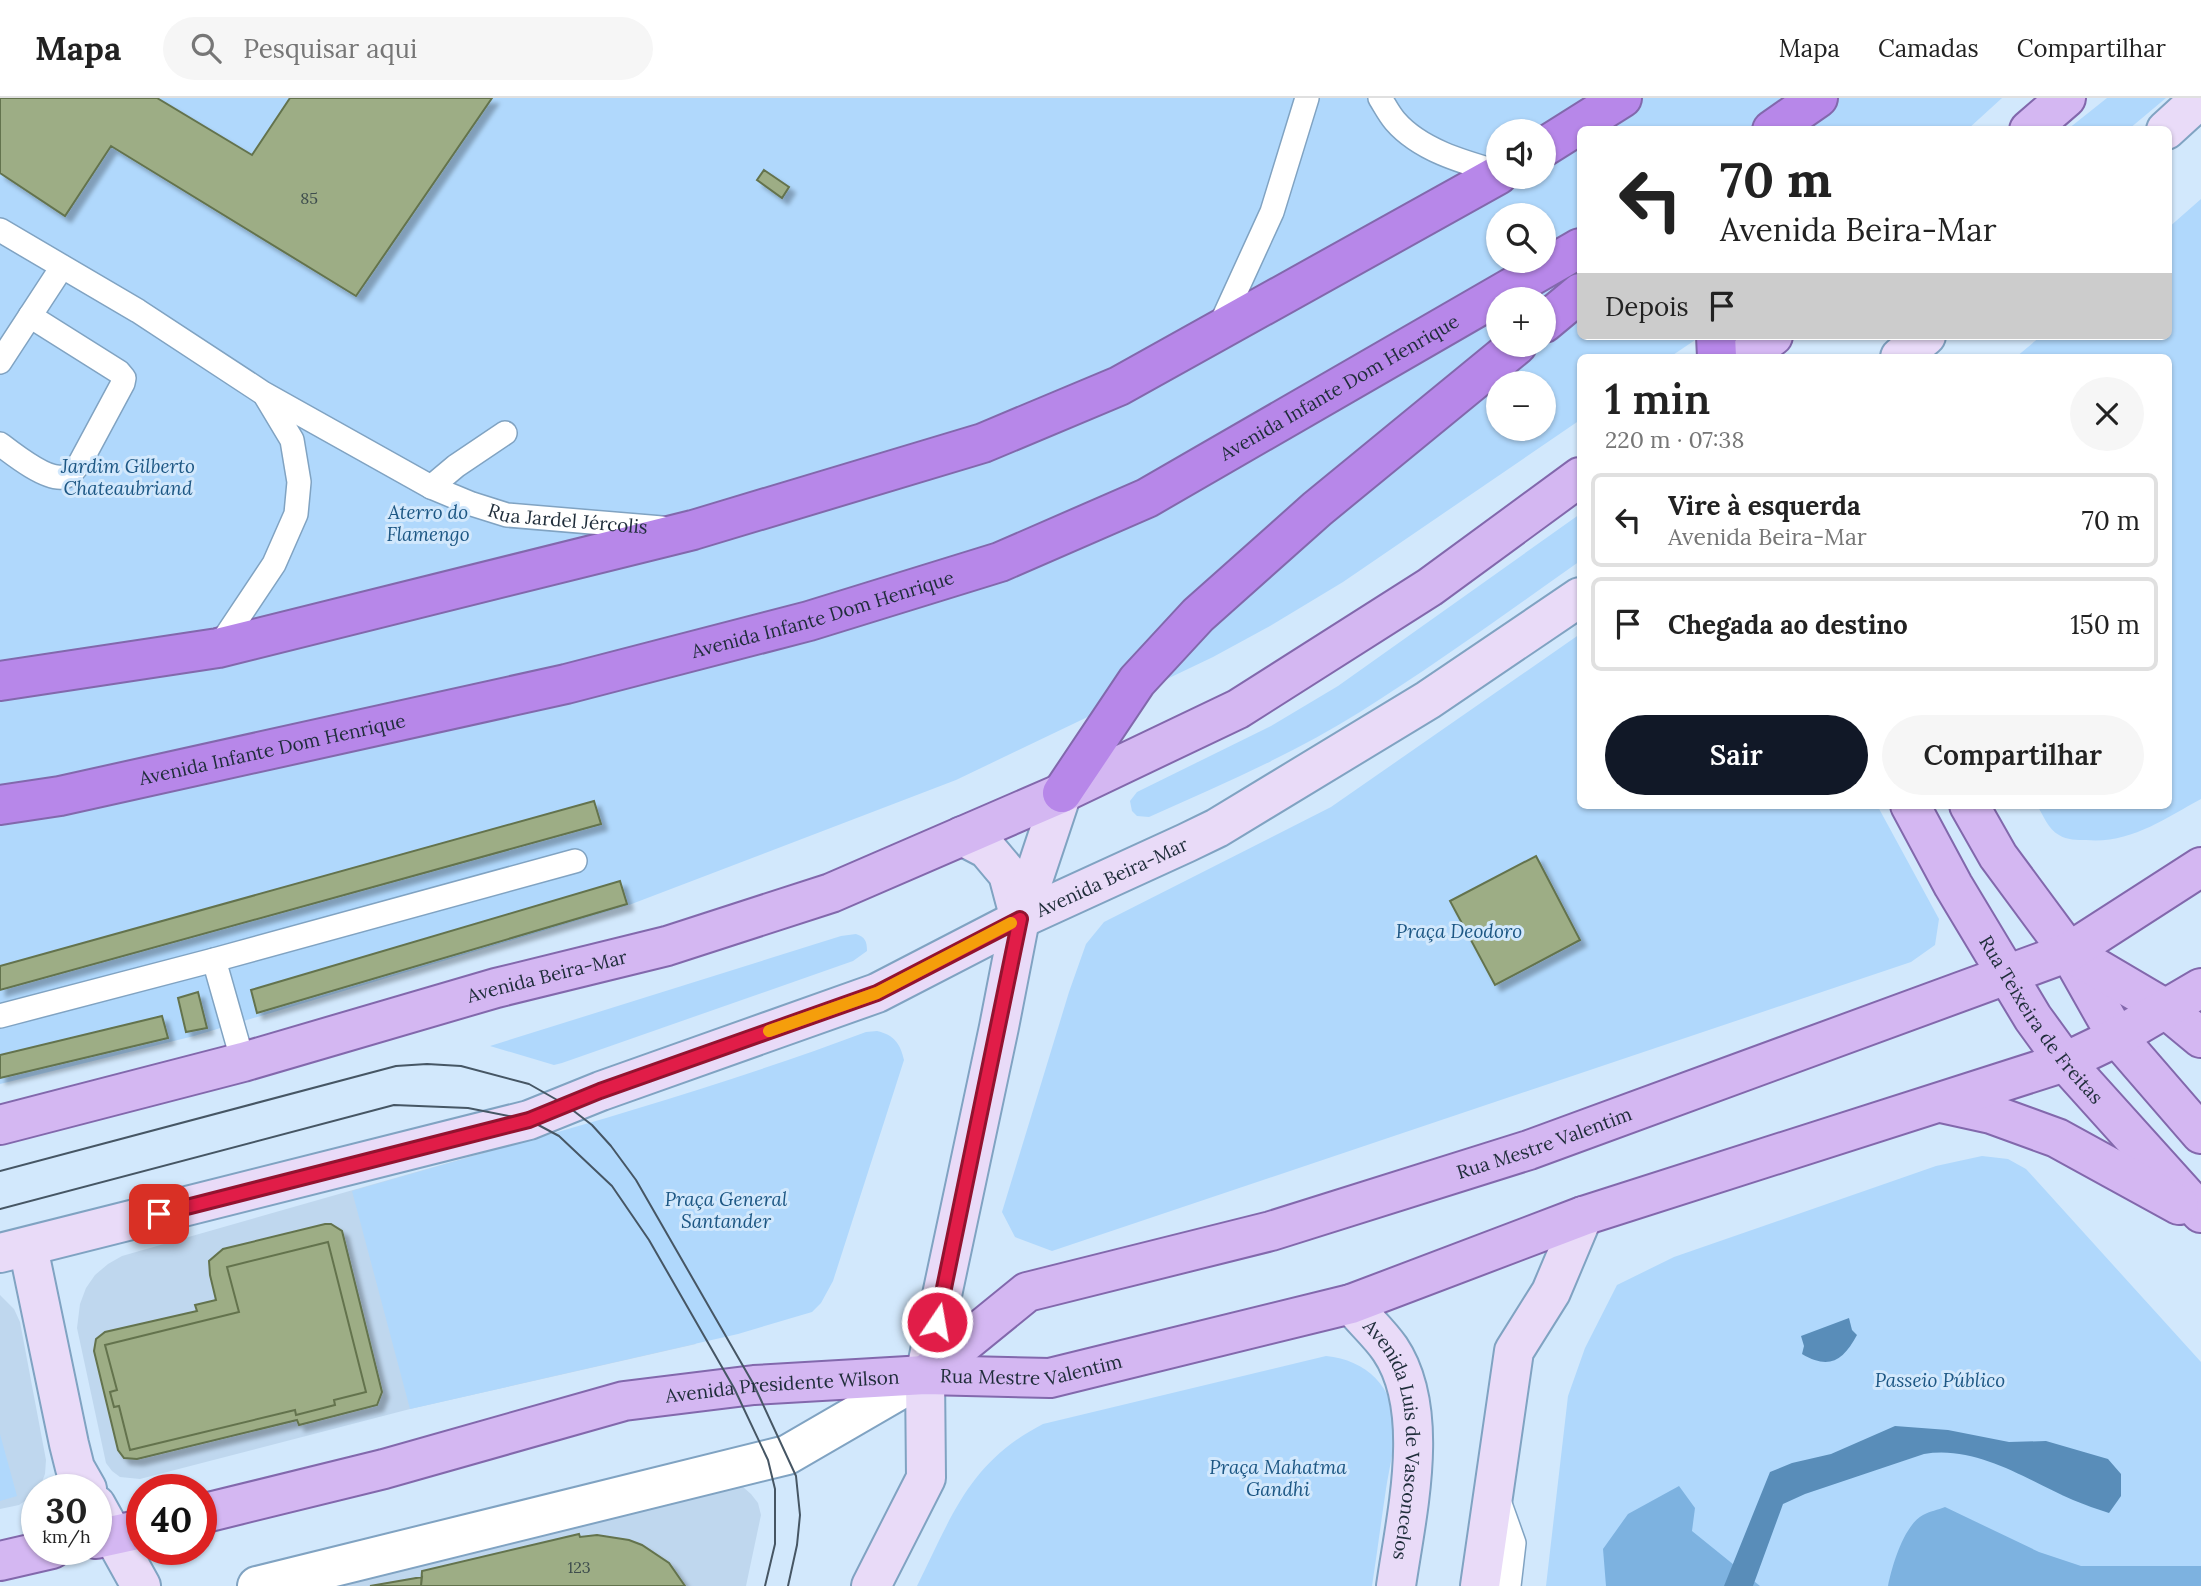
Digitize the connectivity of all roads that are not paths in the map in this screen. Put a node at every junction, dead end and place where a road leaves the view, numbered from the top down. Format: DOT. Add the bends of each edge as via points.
graph roads {
  1 [pos="1307,98"];
  2 [pos="1380,98"];
  3 [pos="1622,98"];
  4 [pos="1819,98"];
  5 [pos="2066,98"];
  6 [pos="2201,98"];
  7 [pos="1577,126"];
  8 [pos="1577,126"];
  9 [pos="1778,126"];
  10 [pos="1802,126"];
  11 [pos="2034,126"];
  12 [pos="2170,126"];
  13 [pos="1556,139"];
  14 [pos="1486,169"];
  15 [pos="1486,180"];
  16 [pos="0,230"];
  17 [pos="1577,250"];
  18 [pos="62,267"];
  19 [pos="1577,296"];
  20 [pos="1556,313"];
  21 [pos="30,316"];
  22 [pos="1217,332"];
  23 [pos="1768,340"];
  24 [pos="1921,340"];
  25 [pos="1749,354"];
  26 [pos="1904,354"];
  27 [pos="1502,357"];
  28 [pos="0,362"];
  29 [pos="263,393"];
  30 [pos="505,433"];
  31 [pos="0,444"];
  32 [pos="1577,479"];
  33 [pos="431,487"];
  34 [pos="693,530"];
  35 [pos="1577,599"];
  36 [pos="218,648"];
  37 [pos="0,681"];
  38 [pos="1062,793"];
  39 [pos="0,805"];
  40 [pos="1912,809"];
  41 [pos="1971,809"];
  42 [pos="962,836"];
  43 [pos="575,861"];
  44 [pos="2201,867"];
  45 [pos="1020,919"];
  46 [pos="2069,952"];
  47 [pos="214,960"];
  48 [pos="2006,975"];
  49 [pos="2201,988"];
  50 [pos="2166,1009"];
  51 [pos="0,1016"];
  52 [pos="2117,1037"];
  53 [pos="2201,1038"];
  54 [pos="243,1062"];
  55 [pos="2065,1062"];
  56 [pos="1941,1103"];
  57 [pos="0,1125"];
  58 [pos="2201,1134"];
  59 [pos="2201,1215"];
  60 [pos="1583,1216"];
  61 [pos="14,1250"];
  62 [pos="1351,1304"];
  63 [pos="925,1376"];
  64 [pos="78,1474"];
  65 [pos="1494,1486"];
  66 [pos="217,1510"];
  67 [pos="112,1527"];
  68 [pos="21,1556"];
  69 [pos="0,1561"];
  70 [pos="141,1586"];
  71 [pos="257,1586"];
  72 [pos="870,1586"];
  73 [pos="1396,1586"];
  74 [pos="1480,1586"];
  75 [pos="1508,1586"];
  1 -- 22 [label="lane" via="1272,212"];
  2 -- 14 [label="lane" via="1396,122 1419,140 1455,160"];
  3 -- 7 [label="highway"];
  4 -- 9 [label="highway"];
  4 -- 10 [label="highway"];
  5 -- 11 [label="main road"];
  6 -- 12 [label="street"];
  8 -- 13 [label="highway"];
  15 -- 22 [label="highway"];
  16 -- 18 [label="lane, Rua Jardel Jércolis"];
  17 -- 39 [label="highway, Avenida Infante Dom Henrique" via="1147,498 1000,562 809,621 566,684 61,796"];
  18 -- 21 [label="lane"];
  18 -- 29 [label="lane, Rua Jardel Jércolis"];
  19 -- 20 [label="highway"];
  21 -- 28 [label="lane"];
  21 -- 31 [label="lane" via="119,372 123,383 71,474 62,478 46,473"];
  22 -- 34 [label="highway" via="1119,386 983,443"];
  23 -- 25 [label="main road"];
  24 -- 26 [label="street"];
  27 -- 38 [label="highway" via="1317,509 1198,615 1137,681"];
  29 -- 33 [label="lane, Rua Jardel Jércolis"];
  29 -- 36 [label="lane, Rua Jardel Jércolis" via="292,440 299,482 296,514 274,564"];
  30 -- 33 [label="lane"];
  32 -- 38 [label="main road, Avenida Beira-Mar" via="1430,587 1238,709"];
  33 -- 34 [label="lane, Rua Jardel Jércolis" via="507,514"];
  34 -- 36 [label="highway"];
  35 -- 45 [label="street, Avenida Beira-Mar" via="1428,700 1217,828"];
  36 -- 37 [label="highway"];
  38 -- 42 [label="main road, Avenida Beira-Mar"];
  38 -- 45 [label="street"];
  40 -- 48 [label="main road, Rua Teixeira de Freitas"];
  41 -- 46 [label="main road" via="1998,856"];
  42 -- 45 [label="street" via="987,849 1008,874"];
  42 -- 54 [label="main road, Avenida Beira-Mar" via="831,893 667,946 496,988"];
  43 -- 47 [label="lane"];
  44 -- 46 [label="main road, Rua Mestre Valentim"];
  45 -- 61 [label="street, Avenida Beira-Mar" via="877,993 529,1120"];
  45 -- 63 [label="street"];
  46 -- 48 [label="main road, Rua Mestre Valentim"];
  46 -- 50 [label="main road"];
  46 -- 52 [label="main road"];
  47 -- 51 [label="lane"];
  47 -- 54 [label="lane"];
  48 -- 55 [label="main road, Rua Teixeira de Freitas"];
  48 -- 63 [label="main road, Rua Mestre Valentim" via="1529,1150 1271,1231 1027,1292"];
  49 -- 50 [label="main road, Rua Mestre Valentim"];
  50 -- 52 [label="main road, Rua Mestre Valentim"];
  50 -- 53 [label="main road"];
  52 -- 55 [label="main road, Rua Mestre Valentim"];
  52 -- 58 [label="main road"];
  54 -- 57 [label="main road, Avenida Beira-Mar"];
  55 -- 56 [label="main road, Rua Mestre Valentim"];
  55 -- 59 [label="main road, Rua Teixeira de Freitas"];
  56 -- 59 [label="main road" via="1991,1114 2057,1139"];
  56 -- 60 [label="main road, Rua Mestre Valentim"];
  60 -- 62 [label="main road, Rua Mestre Valentim"];
  60 -- 65 [label="street" via="1551,1293 1514,1351"];
  61 -- 64 [label="street"];
  62 -- 63 [label="main road, Rua Mestre Valentim" via="1050,1378"];
  62 -- 73 [label="street, Avenida Luis de Vasconcelos" via="1391,1350 1410,1395 1415,1455"];
  63 -- 66 [label="main road, Avenida Presidente Wilson" via="754,1385 624,1401 384,1469"];
  63 -- 71 [label="street, Avenida Presidente Wilson" via="786,1455"];
  63 -- 72 [label="street" via="926,1478"];
  65 -- 74 [label="street"];
  65 -- 75 [label="lane" via="1514,1543"];
  67 -- 70 [label="street"];
  68 -- 69 [label="main road"];
}
